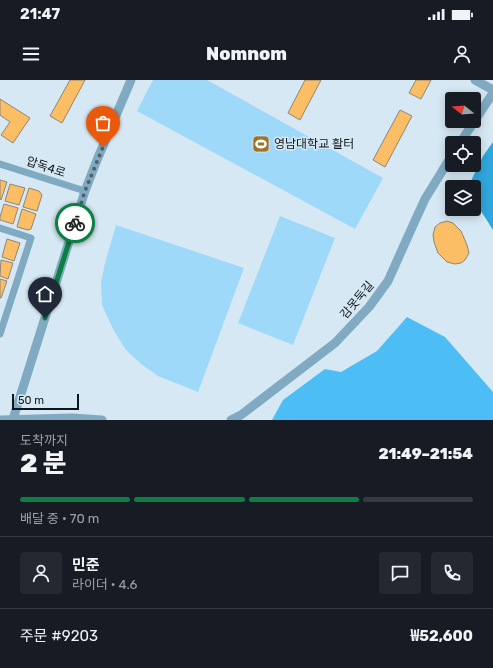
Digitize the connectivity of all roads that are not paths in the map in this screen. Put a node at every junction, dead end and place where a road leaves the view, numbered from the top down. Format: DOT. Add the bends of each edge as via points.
graph roads {
  1 [pos="131,80"];
  2 [pos="476,80"];
  3 [pos="493,90"];
  4 [pos="493,93"];
  5 [pos="465,136"];
  6 [pos="0,164"];
  7 [pos="445,166"];
  8 [pos="85,191"];
  9 [pos="0,228"];
  10 [pos="0,334"];
  11 [pos="13,419"];
  12 [pos="0,420"];
  13 [pos="102,420"];
  14 [pos="231,420"];
  1 -- 8 [label="street"];
  2 -- 3 [label="street"];
  4 -- 5 [label="street"];
  6 -- 8 [label="street, 압독4로"];
  7 -- 14 [label="street, 감못둑길" via="425,199 388,281 369,308 335,343"];
  8 -- 11 [label="street"];
  9 -- 10 [label="street" via="31,238"];
  11 -- 12 [label="street"];
  11 -- 13 [label="street"];
}
